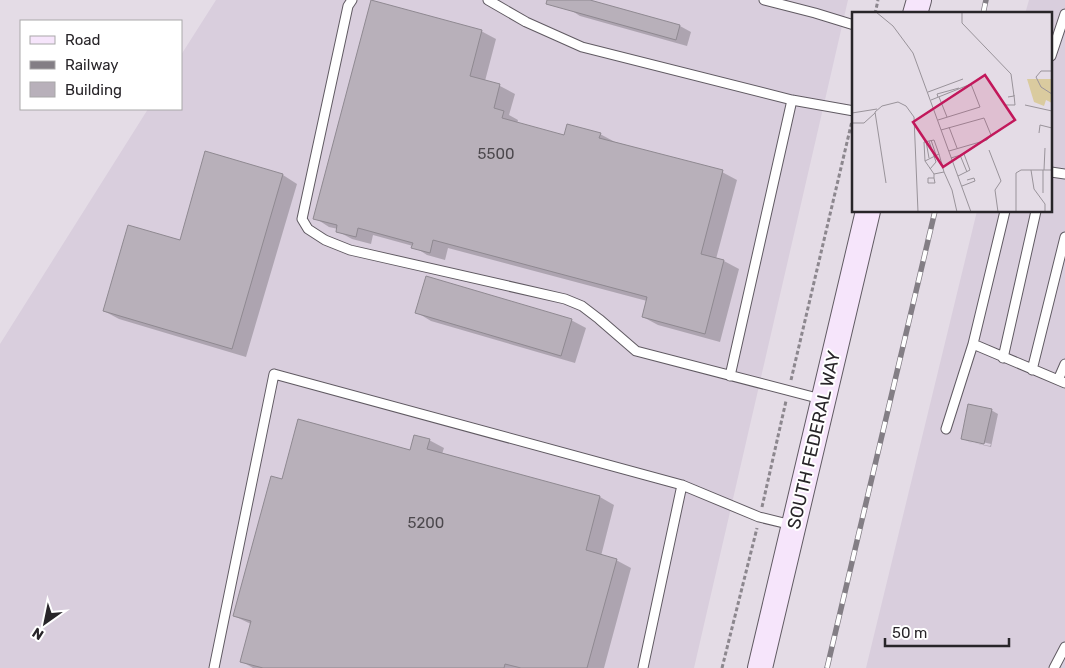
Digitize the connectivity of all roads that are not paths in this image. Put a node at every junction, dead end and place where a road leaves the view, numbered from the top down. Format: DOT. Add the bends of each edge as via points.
graph roads {
  1 [pos="352,0"];
  2 [pos="488,0"];
  3 [pos="764,0"];
  4 [pos="801,4"];
  5 [pos="1065,14"];
  6 [pos="852,24"];
  7 [pos="1052,53"];
  8 [pos="792,100"];
  9 [pos="852,111"];
  10 [pos="1052,172"];
  11 [pos="1065,174"];
  12 [pos="868,212"];
  13 [pos="1005,212"];
  14 [pos="1036,212"];
  15 [pos="1065,237"];
  16 [pos="973,344"];
  17 [pos="1003,358"];
  18 [pos="1065,364"];
  19 [pos="1032,370"];
  20 [pos="730,376"];
  21 [pos="1062,382"];
  22 [pos="824,399"];
  23 [pos="946,429"];
  24 [pos="682,485"];
  25 [pos="794,525"];
  26 [pos="1065,647"];
  27 [pos="214,668"];
  28 [pos="643,668"];
  29 [pos="760,668"];
  30 [pos="1054,668"];
  1 -- 20 [label="lane" via="348,6 302,219 308,229 350,250 565,299 599,318 636,351"];
  2 -- 8 [label="lane" via="526,22 582,47"];
  3 -- 4 [label="lane"];
  4 -- 6 [label="lane"];
  5 -- 7 [label="lane"];
  8 -- 9 [label="lane"];
  8 -- 20 [label="lane"];
  10 -- 11 [label="lane"];
  12 -- 22 [label="main road, SOUTH FEDERAL WAY"];
  13 -- 16 [label="lane"];
  14 -- 17 [label="lane"];
  15 -- 19 [label="lane"];
  16 -- 17 [label="lane"];
  16 -- 23 [label="lane"];
  17 -- 19 [label="lane"];
  18 -- 21 [label="lane"];
  19 -- 21 [label="lane"];
  20 -- 22 [label="lane"];
  22 -- 25 [label="main road, SOUTH FEDERAL WAY"];
  24 -- 25 [label="lane" via="759,517"];
  24 -- 27 [label="lane" via="274,374"];
  24 -- 28 [label="lane"];
  25 -- 29 [label="main road, SOUTH FEDERAL WAY"];
  26 -- 30 [label="lane"];
}
